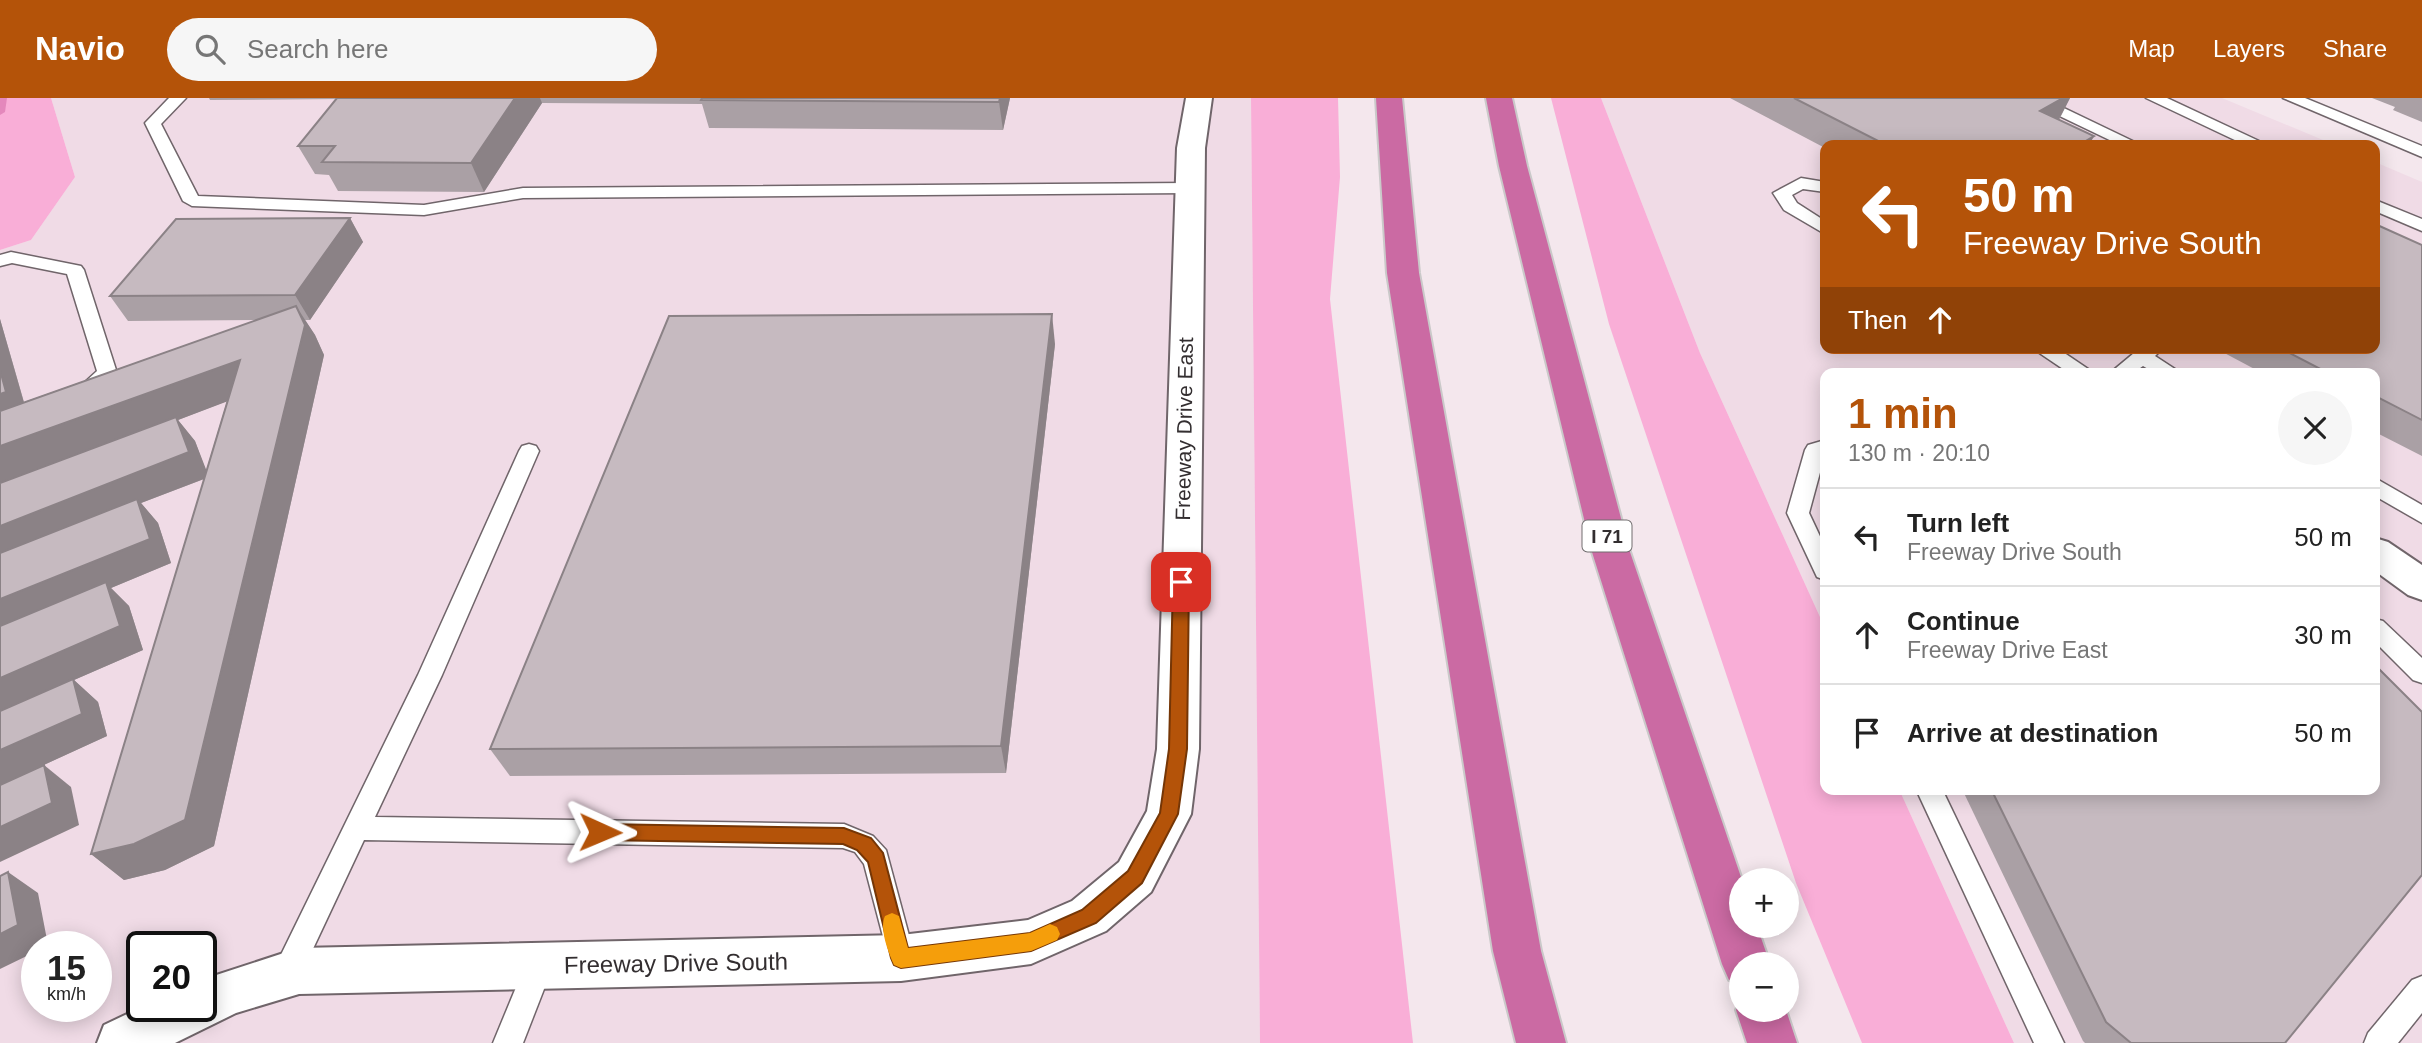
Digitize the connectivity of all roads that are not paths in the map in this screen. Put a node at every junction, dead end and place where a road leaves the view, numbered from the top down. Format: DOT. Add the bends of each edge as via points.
graph roads {
  1 [pos="178,98"];
  2 [pos="1199,98"];
  3 [pos="1389,98"];
  4 [pos="1499,98"];
  5 [pos="2031,98"];
  6 [pos="2154,98"];
  7 [pos="2291,98"];
  8 [pos="2122,140"];
  9 [pos="2249,140"];
  10 [pos="2422,152"];
  11 [pos="1820,186"];
  12 [pos="1190,188"];
  13 [pos="2380,207"];
  14 [pos="1820,226"];
  15 [pos="2422,226"];
  16 [pos="0,261"];
  17 [pos="2052,354"];
  18 [pos="2147,354"];
  19 [pos="2149,354"];
  20 [pos="2076,368"];
  21 [pos="2127,368"];
  22 [pos="2165,368"];
  23 [pos="64,408"];
  24 [pos="1820,448"];
  25 [pos="529,451"];
  26 [pos="2380,489"];
  27 [pos="2422,515"];
  28 [pos="2380,556"];
  29 [pos="1820,560"];
  30 [pos="2422,585"];
  31 [pos="2380,633"];
  32 [pos="2422,673"];
  33 [pos="1932,795"];
  34 [pos="356,828"];
  35 [pos="1135,877"];
  36 [pos="1517,951"];
  37 [pos="1742,952"];
  38 [pos="901,958"];
  39 [pos="539,966"];
  40 [pos="286,975"];
  41 [pos="2422,990"];
  42 [pos="217,997"];
  43 [pos="165,1022"];
  44 [pos="1765,1022"];
  45 [pos="122,1043"];
  46 [pos="508,1043"];
  47 [pos="1524,1043"];
  48 [pos="1541,1043"];
  49 [pos="1772,1043"];
  50 [pos="2049,1043"];
  51 [pos="2379,1043"];
  1 -- 12 [label="lane" via="153,123 192,201 424,210 523,193"];
  2 -- 12 [label="street, Freeway Drive East"];
  3 -- 36 [label="highway" via="1403,273"];
  4 -- 37 [label="highway, I 71" via="1611,552"];
  5 -- 8 [label="lane"];
  6 -- 9 [label="lane"];
  7 -- 10 [label="lane"];
  11 -- 14 [label="lane" via="1801,183 1782,193 1790,206"];
  12 -- 35 [label="street, Freeway Drive East" via="1178,749 1169,814"];
  13 -- 15 [label="lane"];
  16 -- 23 [label="lane" via="11,257 75,270 107,373"];
  17 -- 20 [label="lane"];
  18 -- 21 [label="lane"];
  19 -- 22 [label="lane"];
  24 -- 29 [label="lane" via="1815,450 1798,513"];
  25 -- 34 [label="lane"];
  26 -- 27 [label="lane"];
  28 -- 30 [label="street"];
  31 -- 32 [label="lane"];
  33 -- 50 [label="lane"];
  34 -- 38 [label="lane" via="844,836 864,844 876,859"];
  34 -- 40 [label="lane"];
  35 -- 38 [label="street, Freeway Drive South" via="1089,916 1031,942"];
  36 -- 47 [label="highway"];
  36 -- 48 [label="highway"];
  38 -- 39 [label="street, Freeway Drive South"];
  39 -- 40 [label="street, Freeway Drive South" via="299,971"];
  39 -- 46 [label="lane"];
  40 -- 42 [label="street, Freeway Drive South"];
  41 -- 51 [label="lane"];
  43 -- 45 [label="street, Freeway Drive South"];
  44 -- 49 [label="highway"];
}
